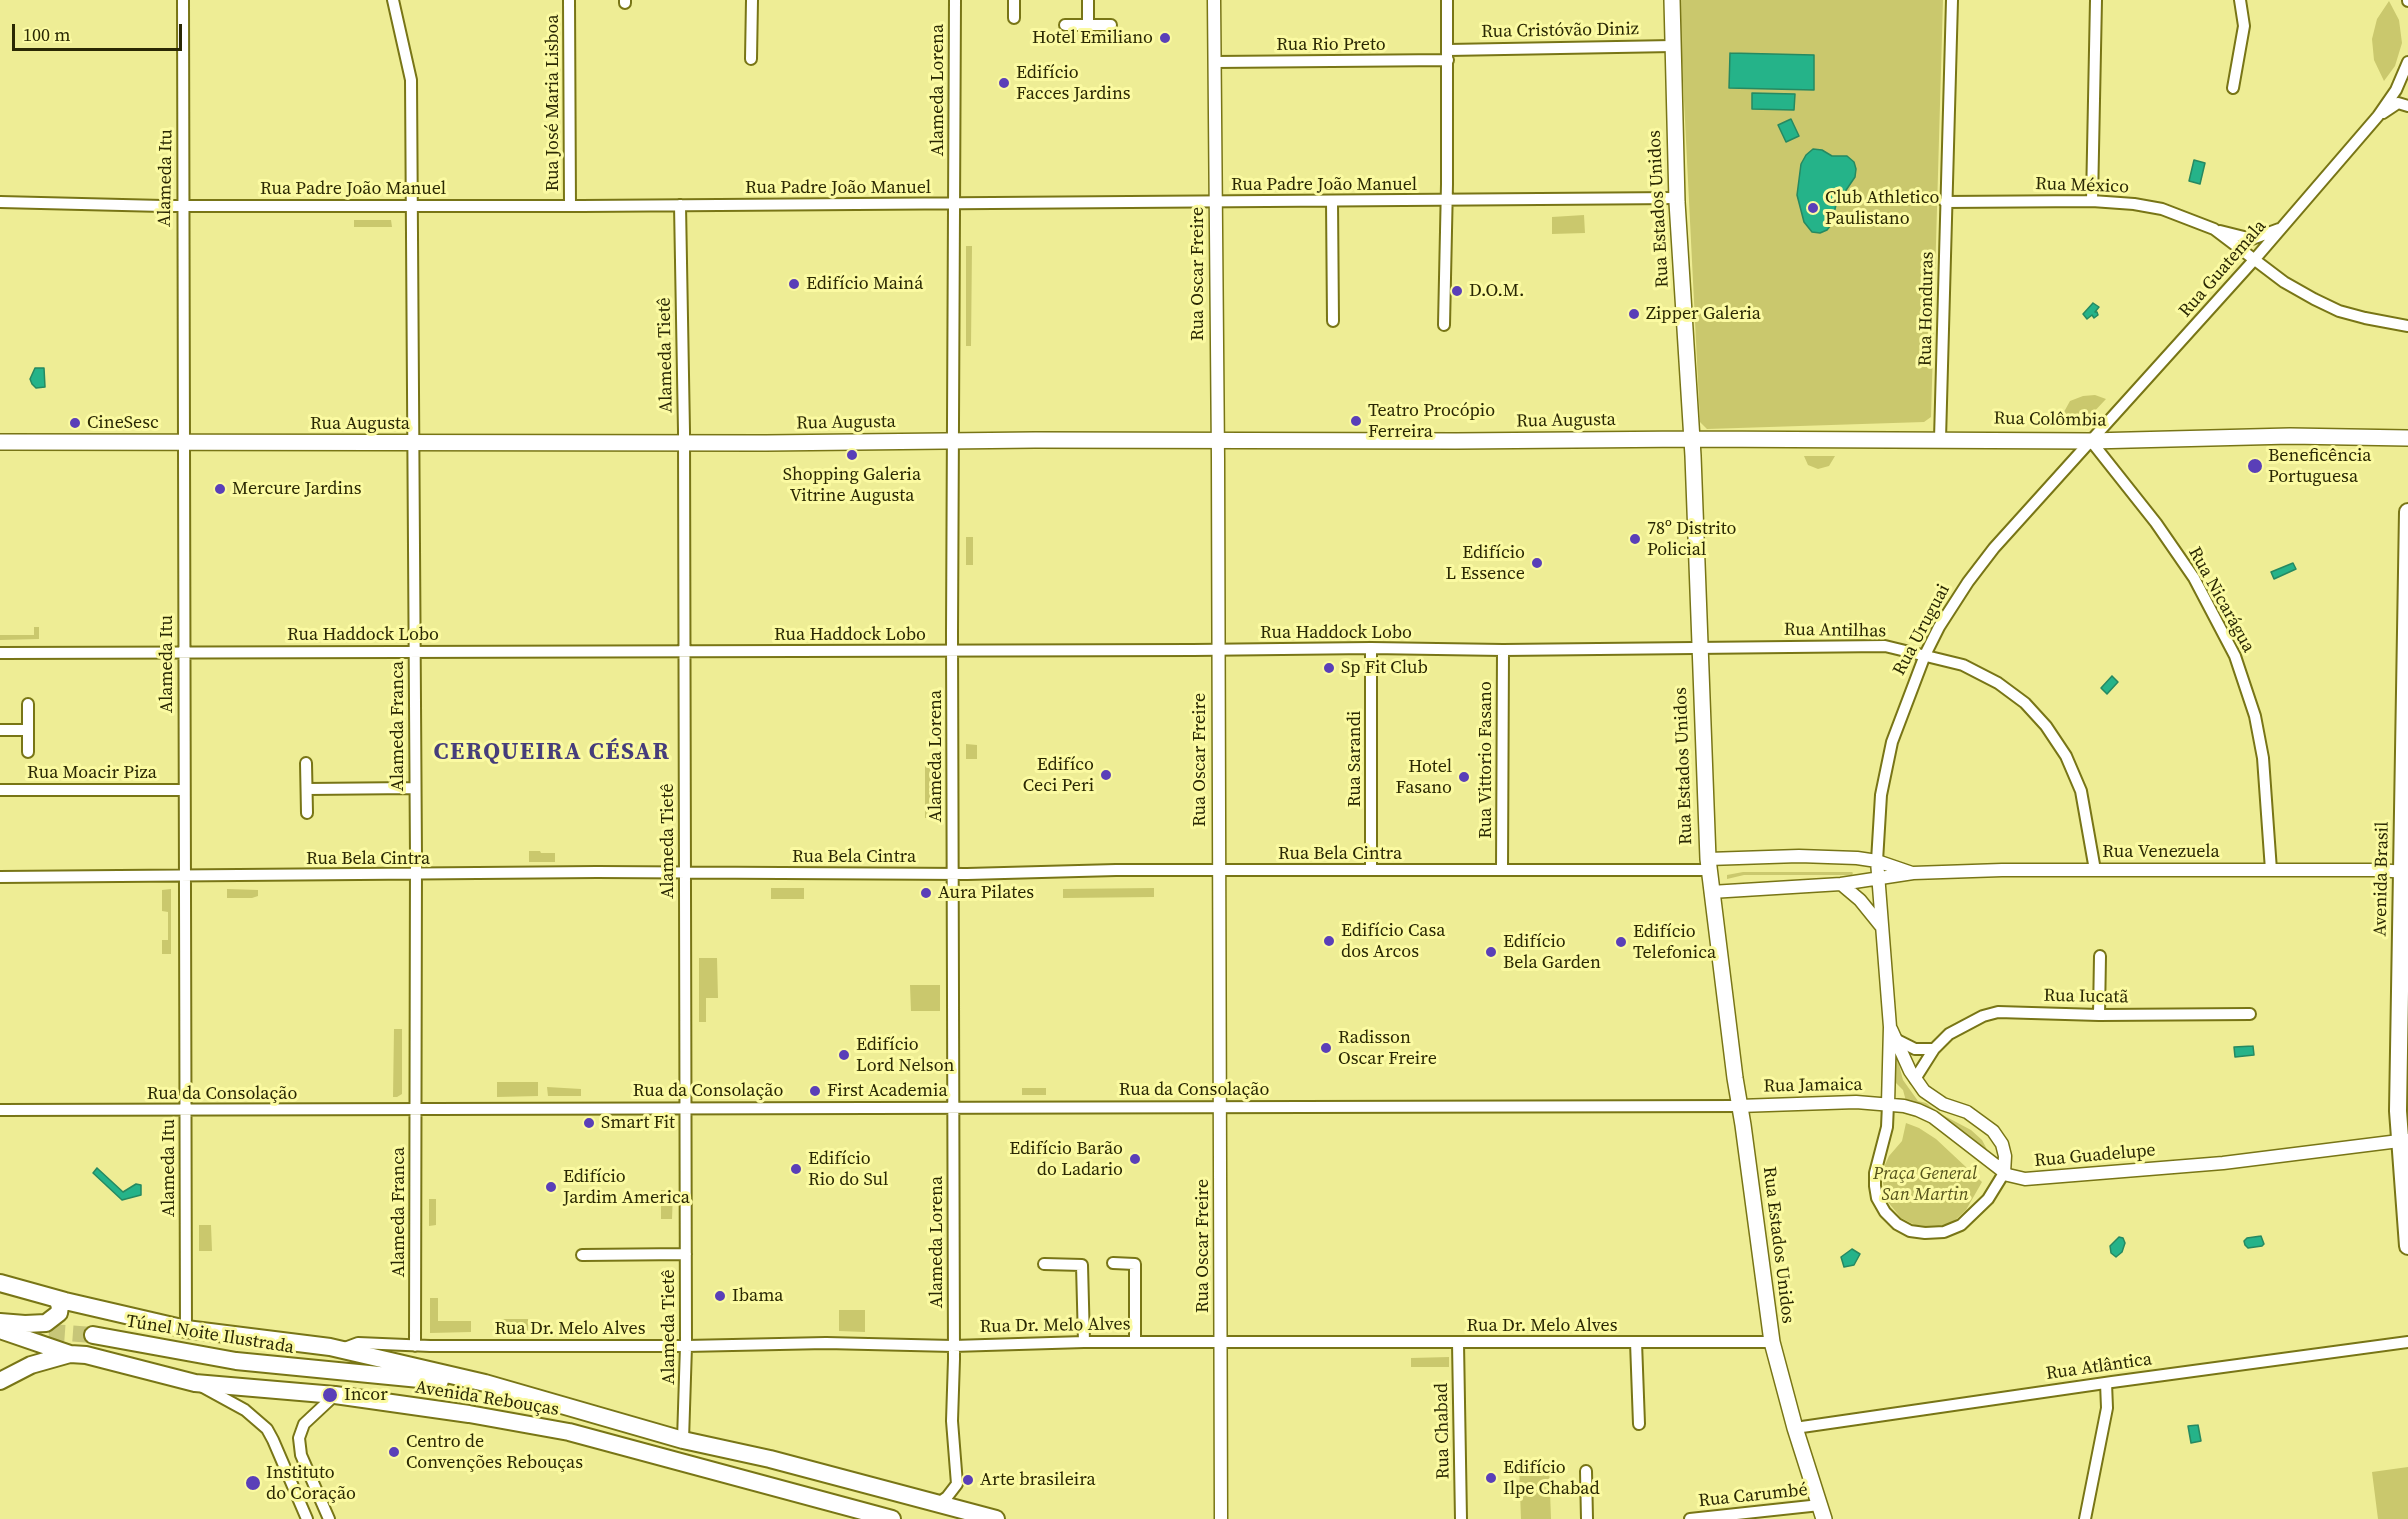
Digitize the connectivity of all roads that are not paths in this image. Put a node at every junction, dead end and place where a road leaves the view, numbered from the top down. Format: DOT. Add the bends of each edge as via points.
graph roads {
  1 [pos="183,0"];
  2 [pos="393,0"];
  3 [pos="569,0"];
  4 [pos="752,0"];
  5 [pos="955,0"];
  6 [pos="1014,0"];
  7 [pos="1088,0"];
  8 [pos="1214,0"];
  9 [pos="1447,0"];
  10 [pos="1672,0"];
  11 [pos="1952,0"];
  12 [pos="2096,0"];
  13 [pos="2240,0"];
  14 [pos="1014,18"];
  15 [pos="1065,25"];
  16 [pos="1088,25"];
  17 [pos="1111,25"];
  18 [pos="1673,46"];
  19 [pos="1448,55"];
  20 [pos="752,59"];
  21 [pos="1215,62"];
  22 [pos="2408,62"];
  23 [pos="2233,88"];
  24 [pos="2408,106"];
  25 [pos="2378,116"];
  26 [pos="1677,198"];
  27 [pos="1447,200"];
  28 [pos="1332,201"];
  29 [pos="2092,201"];
  30 [pos="0,202"];
  31 [pos="1216,202"];
  32 [pos="1945,202"];
  33 [pos="680,205"];
  34 [pos="954,205"];
  35 [pos="182,206"];
  36 [pos="412,206"];
  37 [pos="570,206"];
  38 [pos="2214,229"];
  39 [pos="2280,229"];
  40 [pos="2254,260"];
  41 [pos="1333,321"];
  42 [pos="1443,326"];
  43 [pos="2408,326"];
  44 [pos="2408,438"];
  45 [pos="1692,439"];
  46 [pos="1940,439"];
  47 [pos="1218,440"];
  48 [pos="952,441"];
  49 [pos="2091,441"];
  50 [pos="0,442"];
  51 [pos="684,442"];
  52 [pos="183,444"];
  53 [pos="413,444"];
  54 [pos="2408,512"];
  55 [pos="1699,646"];
  56 [pos="1371,648"];
  57 [pos="1218,650"];
  58 [pos="1503,650"];
  59 [pos="684,651"];
  60 [pos="952,651"];
  61 [pos="184,652"];
  62 [pos="414,652"];
  63 [pos="0,653"];
  64 [pos="1925,655"];
  65 [pos="2406,668"];
  66 [pos="28,704"];
  67 [pos="0,730"];
  68 [pos="28,730"];
  69 [pos="28,752"];
  70 [pos="306,763"];
  71 [pos="414,788"];
  72 [pos="307,789"];
  73 [pos="0,790"];
  74 [pos="184,790"];
  75 [pos="307,813"];
  76 [pos="1877,861"];
  77 [pos="1708,865"];
  78 [pos="1371,870"];
  79 [pos="1502,870"];
  80 [pos="2095,870"];
  81 [pos="2271,870"];
  82 [pos="1219,871"];
  83 [pos="2405,872"];
  84 [pos="1913,873"];
  85 [pos="685,874"];
  86 [pos="953,874"];
  87 [pos="416,875"];
  88 [pos="184,876"];
  89 [pos="0,877"];
  90 [pos="1878,878"];
  91 [pos="1841,884"];
  92 [pos="1711,892"];
  93 [pos="1881,926"];
  94 [pos="2100,956"];
  95 [pos="2250,1014"];
  96 [pos="2099,1015"];
  97 [pos="1890,1027"];
  98 [pos="1897,1040"];
  99 [pos="1934,1049"];
  100 [pos="1915,1079"];
  101 [pos="1888,1104"];
  102 [pos="1739,1106"];
  103 [pos="1221,1107"];
  104 [pos="685,1108"];
  105 [pos="954,1108"];
  106 [pos="0,1110"];
  107 [pos="185,1110"];
  108 [pos="416,1110"];
  109 [pos="2403,1141"];
  110 [pos="2004,1173"];
  111 [pos="2408,1245"];
  112 [pos="686,1254"];
  113 [pos="582,1255"];
  114 [pos="1113,1263"];
  115 [pos="1044,1264"];
  116 [pos="0,1283"];
  117 [pos="57,1299"];
  118 [pos="0,1322"];
  119 [pos="186,1329"];
  120 [pos="0,1330"];
  121 [pos="93,1335"];
  122 [pos="0,1340"];
  123 [pos="1084,1342"];
  124 [pos="1135,1342"];
  125 [pos="1458,1342"];
  126 [pos="1636,1342"];
  127 [pos="1772,1342"];
  128 [pos="2408,1342"];
  129 [pos="1221,1343"];
  130 [pos="415,1346"];
  131 [pos="686,1346"];
  132 [pos="953,1346"];
  133 [pos="47,1347"];
  134 [pos="341,1350"];
  135 [pos="70,1354"];
  136 [pos="322,1371"];
  137 [pos="0,1381"];
  138 [pos="195,1383"];
  139 [pos="485,1383"];
  140 [pos="2106,1383"];
  141 [pos="335,1395"];
  142 [pos="1639,1424"];
  143 [pos="1795,1428"];
  144 [pos="683,1440"];
  145 [pos="1586,1471"];
  146 [pos="323,1504"];
  147 [pos="937,1504"];
  148 [pos="1822,1512"];
  149 [pos="305,1515"];
  150 [pos="329,1519"];
  151 [pos="892,1519"];
  152 [pos="996,1519"];
  153 [pos="1221,1519"];
  154 [pos="1461,1519"];
  155 [pos="1587,1519"];
  156 [pos="1690,1519"];
  157 [pos="2085,1519"];
  1 -- 35 [label="street, Alameda Itu"];
  2 -- 36 [label="street, Alameda Franca" via="411,80"];
  3 -- 37 [label="street, Rua José Maria Lisboa"];
  4 -- 20 [label="street"];
  5 -- 34 [label="street, Alameda Lorena"];
  6 -- 14 [label="street"];
  7 -- 16 [label="street"];
  8 -- 21 [label="street, Rua Oscar Freire"];
  9 -- 19 [label="street"];
  10 -- 18 [label="main road, Rua Estados Unidos"];
  11 -- 32 [label="street, Rua Honduras"];
  12 -- 29 [label="street"];
  13 -- 23 [label="street" via="2244,26"];
  15 -- 16 [label="street"];
  16 -- 17 [label="street"];
  18 -- 19 [label="street, Rua Cristóvão Diniz"];
  18 -- 26 [label="main road, Rua Estados Unidos"];
  19 -- 21 [label="street, Rua Rio Preto"];
  19 -- 27 [label="street"];
  21 -- 31 [label="street, Rua Oscar Freire"];
  22 -- 25 [label="street, Rua Guatemala" via="2396,90"];
  24 -- 25 [label="street, Rua Guatemala" via="2398,103"];
  25 -- 39 [label="street, Rua Guatemala"];
  26 -- 27 [label="street, Rua Padre João Manuel"];
  26 -- 45 [label="main road, Rua Estados Unidos"];
  27 -- 28 [label="street, Rua Padre João Manuel"];
  27 -- 42 [label="street"];
  28 -- 31 [label="street, Rua Padre João Manuel"];
  28 -- 41 [label="street"];
  29 -- 32 [label="street, Rua México"];
  29 -- 38 [label="street, Rua México" via="2162,209"];
  30 -- 35 [label="street, Rua Padre João Manuel"];
  31 -- 34 [label="street, Rua Padre João Manuel"];
  31 -- 47 [label="street, Rua Oscar Freire"];
  32 -- 46 [label="street, Rua Honduras"];
  33 -- 34 [label="street, Rua Padre João Manuel"];
  33 -- 37 [label="street, Rua Padre João Manuel"];
  33 -- 51 [label="street, Alameda Tietê"];
  34 -- 48 [label="street, Alameda Lorena"];
  35 -- 36 [label="street, Rua Padre João Manuel"];
  35 -- 52 [label="street, Alameda Itu"];
  36 -- 37 [label="street, Rua Padre João Manuel"];
  36 -- 53 [label="street, Alameda Franca"];
  38 -- 39 [label="street, Rua México" via="2252,239"];
  38 -- 40 [label="street, Rua México"];
  39 -- 40 [label="street, Rua Guatemala"];
  40 -- 43 [label="street, Rua México" via="2284,282 2339,311"];
  40 -- 49 [label="street, Rua Guatemala"];
  44 -- 49 [label="main road, Rua Colômbia" via="2290,436"];
  45 -- 46 [label="main road, Rua Colômbia"];
  45 -- 47 [label="main road, Rua Augusta"];
  45 -- 55 [label="main road, Rua Estados Unidos"];
  46 -- 49 [label="main road, Rua Colômbia"];
  47 -- 48 [label="main road, Rua Augusta"];
  47 -- 57 [label="street, Rua Oscar Freire"];
  48 -- 51 [label="main road, Rua Augusta"];
  48 -- 60 [label="street, Alameda Lorena"];
  49 -- 64 [label="street, Rua Uruguai" via="1994,548 1939,627"];
  49 -- 81 [label="street, Rua Nicarágua" via="2194,578 2235,656 2255,716 2263,758"];
  50 -- 52 [label="main road, Rua Augusta"];
  51 -- 53 [label="main road, Rua Augusta"];
  51 -- 59 [label="street, Alameda Tietê"];
  52 -- 53 [label="main road, Rua Augusta"];
  52 -- 61 [label="street, Alameda Itu"];
  53 -- 62 [label="street, Alameda Franca"];
  54 -- 65 [label="main road, Avenida Brasil"];
  55 -- 58 [label="street, Rua Haddock Lobo"];
  55 -- 64 [label="street, Rua Antilhas" via="1885,646"];
  55 -- 77 [label="main road, Rua Estados Unidos"];
  56 -- 57 [label="street, Rua Haddock Lobo"];
  56 -- 58 [label="street, Rua Haddock Lobo"];
  56 -- 78 [label="street, Rua Sarandi"];
  57 -- 60 [label="street, Rua Haddock Lobo"];
  57 -- 82 [label="street, Rua Oscar Freire"];
  58 -- 79 [label="street, Rua Vittorio Fasano"];
  59 -- 60 [label="street, Rua Haddock Lobo"];
  59 -- 62 [label="street, Rua Haddock Lobo"];
  59 -- 85 [label="street, Alameda Tietê"];
  60 -- 86 [label="street, Alameda Lorena"];
  61 -- 62 [label="street, Rua Haddock Lobo"];
  61 -- 63 [label="street, Rua Haddock Lobo"];
  61 -- 74 [label="street, Alameda Itu"];
  62 -- 71 [label="street, Alameda Franca"];
  64 -- 76 [label="street, Rua Uruguai" via="1892,742 1881,795"];
  64 -- 80 [label="street, Rua Antilhas" via="1963,665 1998,683 2025,703 2046,726 2066,756 2081,791"];
  65 -- 83 [label="main road, Avenida Brasil"];
  66 -- 68 [label="street"];
  67 -- 68 [label="street"];
  68 -- 69 [label="street"];
  70 -- 72 [label="street"];
  71 -- 72 [label="street"];
  71 -- 87 [label="street, Alameda Franca"];
  72 -- 75 [label="street"];
  73 -- 74 [label="street, Rua Moacir Piza"];
  74 -- 88 [label="street, Alameda Itu"];
  76 -- 77 [label="street, Rua Venezuela" via="1798,856"];
  76 -- 84 [label="street, Rua Venezuela"];
  76 -- 90 [label="street, Rua Uruguai"];
  77 -- 79 [label="street, Rua Bela Cintra"];
  77 -- 92 [label="main road, Rua Estados Unidos"];
  78 -- 79 [label="street, Rua Bela Cintra"];
  78 -- 82 [label="street, Rua Bela Cintra"];
  80 -- 81 [label="street, Rua Venezuela"];
  80 -- 84 [label="street, Rua Venezuela"];
  81 -- 83 [label="street, Rua Venezuela"];
  82 -- 86 [label="street, Rua Bela Cintra"];
  82 -- 103 [label="street, Rua Oscar Freire"];
  83 -- 109 [label="main road, Avenida Brasil"];
  84 -- 90 [label="street, Rua Venezuela"];
  85 -- 86 [label="street, Rua Bela Cintra"];
  85 -- 87 [label="street, Rua Bela Cintra"];
  85 -- 104 [label="street, Alameda Tietê"];
  86 -- 105 [label="street, Alameda Lorena"];
  87 -- 88 [label="street, Rua Bela Cintra"];
  87 -- 108 [label="street, Alameda Franca"];
  88 -- 89 [label="street, Rua Bela Cintra"];
  88 -- 107 [label="street, Alameda Itu"];
  90 -- 91 [label="street, Rua Venezuela"];
  90 -- 93 [label="street"];
  91 -- 92 [label="street, Rua Venezuela"];
  91 -- 93 [label="street"];
  92 -- 102 [label="main road, Rua Estados Unidos"];
  93 -- 97 [label="street"];
  94 -- 96 [label="street"];
  95 -- 96 [label="street, Rua Iucatã"];
  96 -- 99 [label="street, Rua Iucatã" via="2017,1012 1983,1016 1949,1034"];
  97 -- 98 [label="street"];
  97 -- 101 [label="street"];
  98 -- 99 [label="street" via="1915,1048"];
  98 -- 100 [label="street"];
  99 -- 100 [label="street, Rua Iucatã"];
  100 -- 110 [label="street" via="1934,1099 1967,1112 1993,1131 2006,1156"];
  101 -- 102 [label="street, Rua Jamaica"];
  101 -- 110 [label="street, Rua Guadelupe" via="1918,1110 1933,1118"];
  101 -- 110 [label="street" via="1875,1186 1885,1212 1897,1224 1925,1233 1944,1232 1961,1225 1988,1199"];
  102 -- 103 [label="street, Rua da Consolação"];
  102 -- 127 [label="main road, Rua Estados Unidos"];
  103 -- 105 [label="street, Rua da Consolação"];
  103 -- 129 [label="street, Rua Oscar Freire"];
  104 -- 105 [label="street, Rua da Consolação"];
  104 -- 108 [label="street, Rua da Consolação"];
  104 -- 112 [label="street, Alameda Tietê"];
  105 -- 132 [label="street, Alameda Lorena"];
  106 -- 107 [label="street, Rua da Consolação"];
  107 -- 108 [label="street, Rua da Consolação"];
  107 -- 119 [label="street, Alameda Itu"];
  108 -- 130 [label="street, Alameda Franca"];
  109 -- 110 [label="street, Rua Guadelupe" via="2223,1163 2036,1179"];
  109 -- 111 [label="main road, Avenida Brasil"];
  112 -- 113 [label="street"];
  112 -- 131 [label="street, Alameda Tietê"];
  114 -- 124 [label="street" via="1135,1264"];
  115 -- 123 [label="street" via="1082,1265"];
  116 -- 117 [label="main road, Avenida Rebouças"];
  117 -- 118 [label="main road" via="59,1313 46,1323"];
  117 -- 119 [label="main road, Avenida Rebouças"];
  119 -- 134 [label="main road, Avenida Rebouças"];
  120 -- 133 [label="main road, Avenida Rebouças"];
  121 -- 136 [label="main road, Túnel Noite Ilustrada" via="236,1361"];
  122 -- 133 [label="main road" via="30,1349"];
  123 -- 124 [label="street, Rua Dr. Melo Alves"];
  123 -- 132 [label="street, Rua Dr. Melo Alves"];
  124 -- 129 [label="street, Rua Dr. Melo Alves"];
  125 -- 126 [label="street, Rua Dr. Melo Alves"];
  125 -- 129 [label="street, Rua Dr. Melo Alves"];
  125 -- 154 [label="street, Rua Chabad"];
  126 -- 127 [label="street, Rua Dr. Melo Alves"];
  126 -- 142 [label="street"];
  127 -- 143 [label="main road, Rua Estados Unidos"];
  128 -- 140 [label="street, Rua Atlântica"];
  129 -- 153 [label="street, Rua Oscar Freire"];
  130 -- 131 [label="street, Rua Dr. Melo Alves"];
  130 -- 134 [label="street, Rua Dr. Melo Alves" via="358,1343"];
  131 -- 132 [label="street, Rua Dr. Melo Alves"];
  131 -- 144 [label="street, Alameda Tietê"];
  132 -- 147 [label="street, Alameda Lorena" via="952,1421 957,1484"];
  133 -- 135 [label="main road, Avenida Rebouças"];
  134 -- 139 [label="main road, Avenida Rebouças"];
  135 -- 137 [label="main road" via="31,1365"];
  135 -- 138 [label="main road, Avenida Rebouças"];
  136 -- 139 [label="main road, Avenida Rebouças"];
  138 -- 141 [label="main road, Avenida Rebouças"];
  138 -- 149 [label="street" via="245,1410 267,1430"];
  139 -- 144 [label="main road, Avenida Rebouças"];
  140 -- 143 [label="street, Rua Atlântica"];
  140 -- 157 [label="street" via="2107,1408"];
  141 -- 146 [label="street" via="299,1434 301,1455"];
  141 -- 151 [label="main road, Avenida Rebouças" via="568,1432"];
  143 -- 148 [label="main road, Rua Estados Unidos"];
  144 -- 147 [label="main road, Avenida Rebouças"];
  145 -- 155 [label="street"];
  146 -- 149 [label="street" via="310,1502"];
  146 -- 150 [label="street"];
  147 -- 152 [label="main road, Avenida Rebouças"];
  148 -- 156 [label="street, Rua Carumbé"];
}
